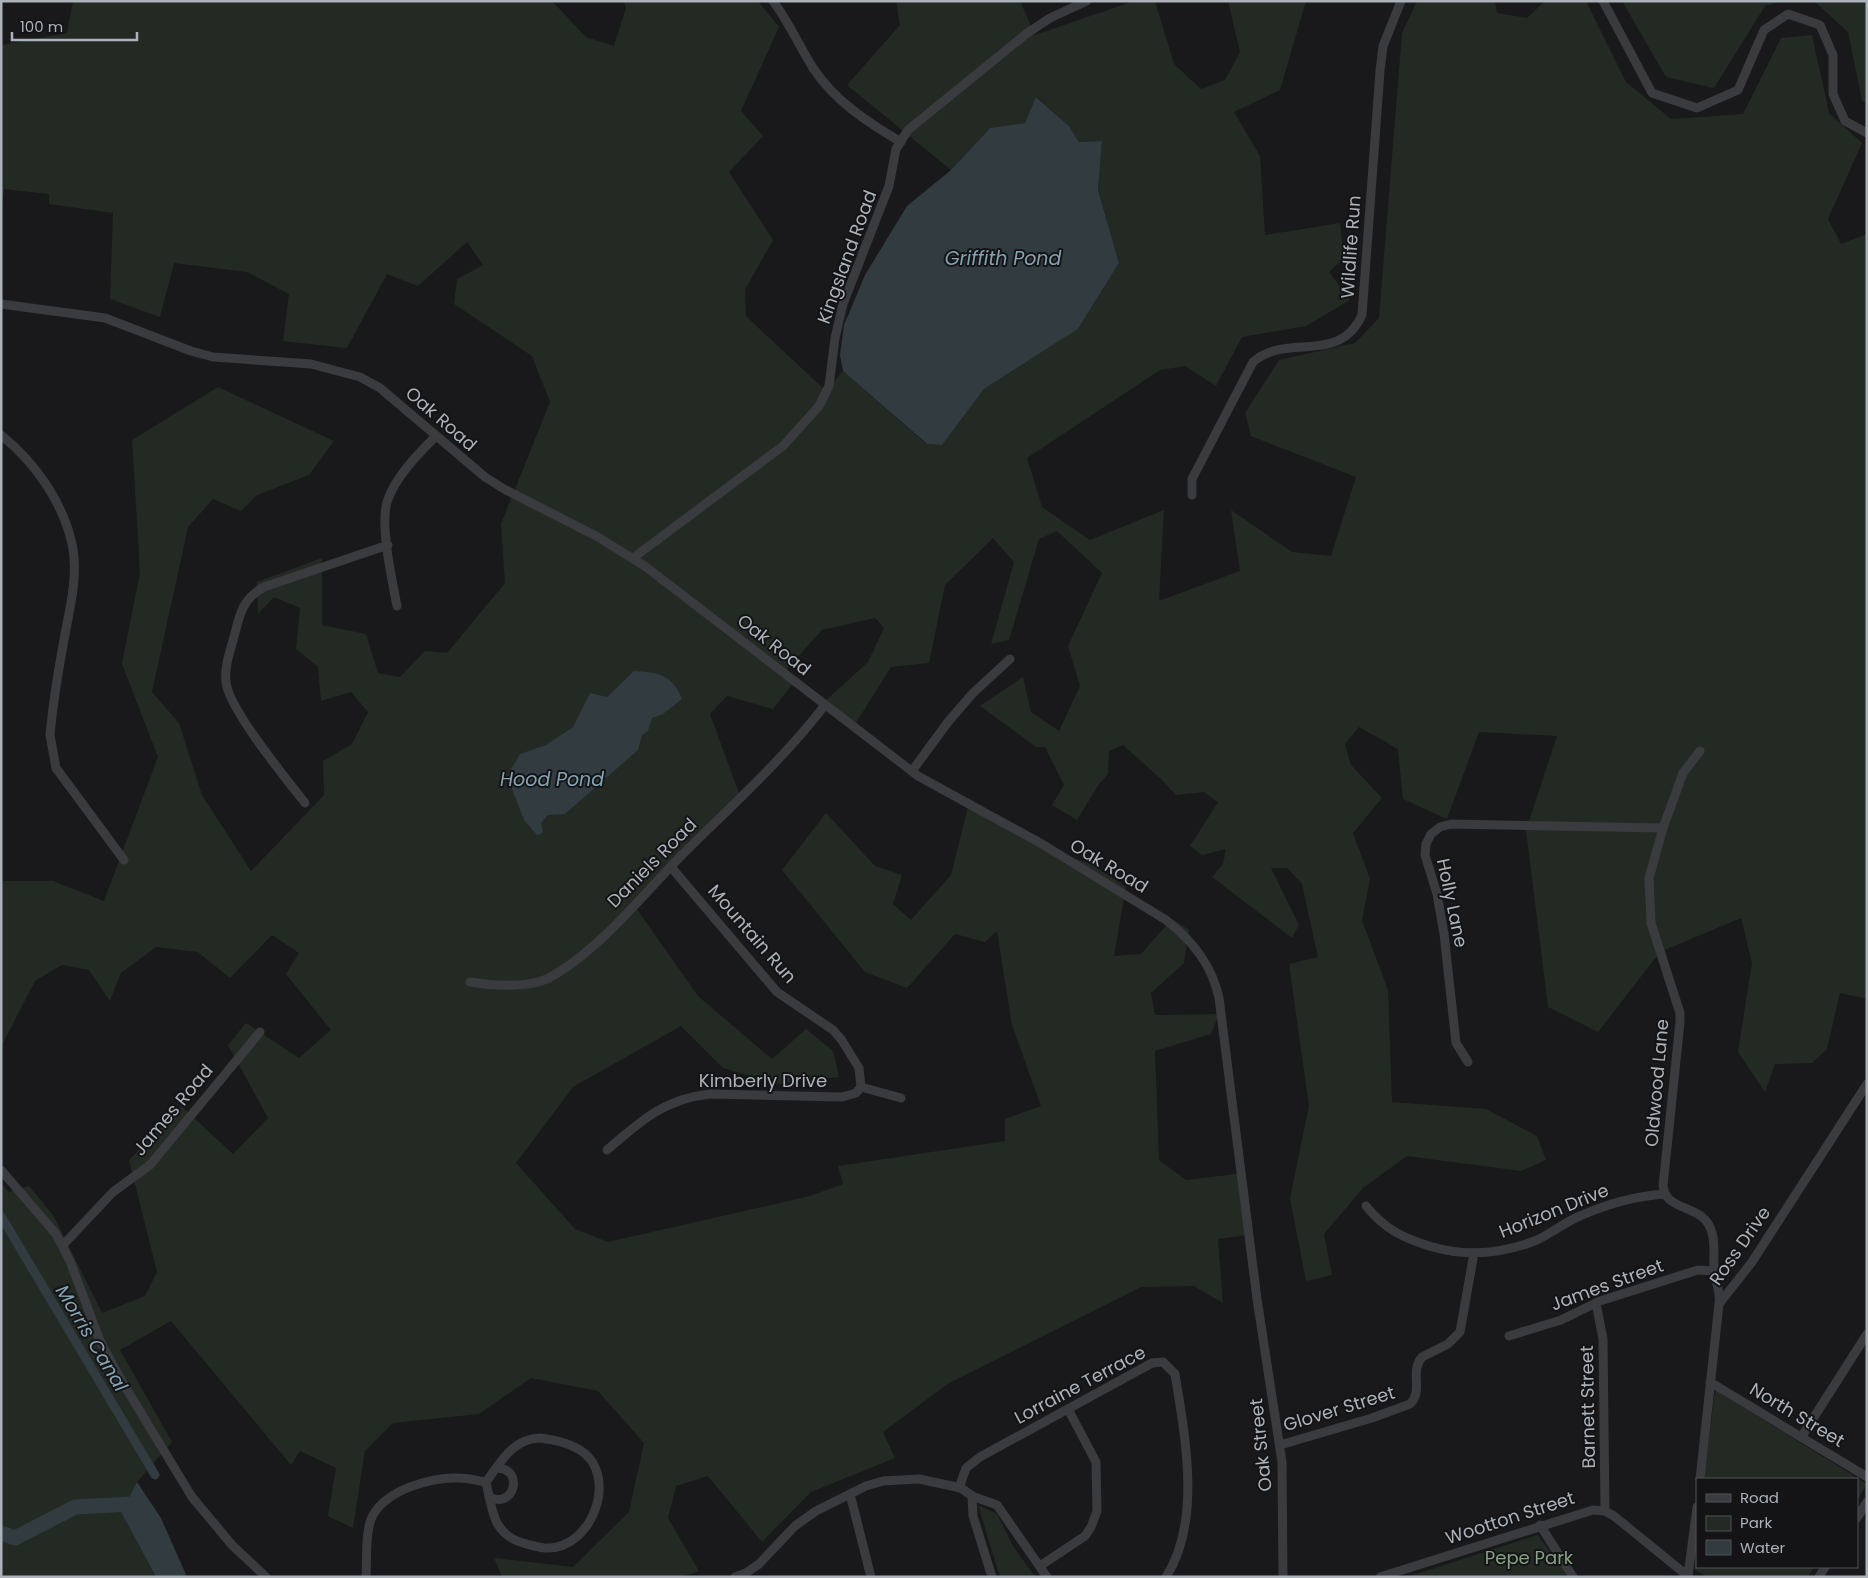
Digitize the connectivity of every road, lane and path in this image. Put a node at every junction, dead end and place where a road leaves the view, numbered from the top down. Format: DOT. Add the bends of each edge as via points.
graph roads {
  1 [pos="773,1"];
  2 [pos="1087,1"];
  3 [pos="1400,1"];
  4 [pos="1603,1"];
  5 [pos="1867,133"];
  6 [pos="901,142"];
  7 [pos="1,304"];
  8 [pos="1,435"];
  9 [pos="436,436"];
  10 [pos="1192,495"];
  11 [pos="388,545"];
  12 [pos="633,558"];
  13 [pos="397,606"];
  14 [pos="1010,659"];
  15 [pos="825,705"];
  16 [pos="1700,751"];
  17 [pos="912,771"];
  18 [pos="305,803"];
  19 [pos="1663,828"];
  20 [pos="124,860"];
  21 [pos="671,867"];
  22 [pos="470,982"];
  23 [pos="260,1032"];
  24 [pos="1468,1062"];
  25 [pos="1867,1084"];
  26 [pos="861,1088"];
  27 [pos="901,1098"];
  28 [pos="608,1150"];
  29 [pos="1,1170"];
  30 [pos="1665,1194"];
  31 [pos="1366,1206"];
  32 [pos="63,1245"];
  33 [pos="1474,1253"];
  34 [pos="1714,1271"];
  35 [pos="1255,1280"];
  36 [pos="1596,1303"];
  37 [pos="1719,1304"];
  38 [pos="1867,1334"];
  39 [pos="1509,1336"];
  40 [pos="1710,1382"];
  41 [pos="1068,1408"];
  42 [pos="1802,1436"];
  43 [pos="1280,1444"];
  44 [pos="497,1468"];
  45 [pos="1867,1477"];
  46 [pos="1700,1478"];
  47 [pos="486,1482"];
  48 [pos="959,1488"];
  49 [pos="850,1494"];
  50 [pos="972,1496"];
  51 [pos="489,1497"];
  52 [pos="1867,1502"];
  53 [pos="1605,1511"];
  54 [pos="1696,1516"];
  55 [pos="1858,1516"];
  56 [pos="1540,1526"];
  57 [pos="1040,1566"];
  58 [pos="747,1575"];
  59 [pos="1689,1576"];
  60 [pos="266,1577"];
  61 [pos="366,1577"];
  62 [pos="735,1577"];
  63 [pos="872,1577"];
  64 [pos="992,1577"];
  65 [pos="1047,1577"];
  66 [pos="1166,1577"];
  67 [pos="1283,1577"];
  68 [pos="1380,1577"];
  69 [pos="1573,1577"];
  1 -- 6 [label="street" via="830,90 854,113"];
  2 -- 6 [label="street, Kingsland Road" via="1050,18 1026,34 916,122"];
  3 -- 10 [label="street, Wildlife Run" via="1383,46 1362,315 1349,334 1335,344 1273,351 1253,362 1192,478"];
  4 -- 5 [label="street" via="1652,93 1697,108 1738,90 1764,30 1788,14 1820,25 1833,55 1833,94 1845,121"];
  6 -- 12 [label="street, Kingsland Road" via="896,149 889,186 844,304 835,338 829,386 819,406 777,451"];
  7 -- 9 [label="street, Oak Road" via="105,318 213,357 311,364 350,372 380,388"];
  8 -- 20 [label="street" via="40,476 66,523 73,549 73,584 50,735 52,758 60,775"];
  9 -- 11 [label="street" via="412,463 390,496 385,512"];
  9 -- 12 [label="street, Oak Road" via="504,489"];
  11 -- 13 [label="street"];
  11 -- 18 [label="street" via="269,585 250,596 240,610 226,671 228,694 275,765"];
  12 -- 15 [label="street, Oak Road" via="679,590"];
  14 -- 17 [label="street" via="973,693"];
  15 -- 17 [label="street, Oak Road"];
  15 -- 21 [label="street, Daniels Road" via="732,807"];
  16 -- 19 [label="street, Oldwood Lane" via="1683,772"];
  17 -- 35 [label="street, Oak Road" via="936,788 1042,844 1166,920 1180,930 1202,956 1211,971 1219,998"];
  19 -- 24 [label="street, Holly Lane" via="1451,824 1431,834 1426,844 1426,861 1437,894 1444,934 1456,1043"];
  19 -- 30 [label="street, Oldwood Lane" via="1649,878 1649,906 1660,957 1680,1012 1663,1186"];
  21 -- 22 [label="street, Daniels Road" via="586,953 548,978 503,985"];
  21 -- 26 [label="street, Mountain Run" via="777,992 841,1038 859,1068"];
  23 -- 32 [label="street, James Road" via="150,1165 113,1192"];
  25 -- 37 [label="street, Ross Drive" via="1752,1262"];
  26 -- 27 [label="street"];
  26 -- 28 [label="street, Kimberly Drive" via="842,1097 693,1096 656,1110"];
  29 -- 32 [label="street"];
  30 -- 33 [label="street, Horizon Drive" via="1605,1206 1538,1239 1506,1250"];
  30 -- 34 [label="street" via="1701,1216 1712,1228"];
  31 -- 33 [label="street, Horizon Drive" via="1380,1224 1400,1235 1437,1248"];
  32 -- 60 [label="street" via="100,1341 165,1454 207,1518"];
  33 -- 43 [label="street, Glover Street" via="1462,1327 1453,1341 1418,1361 1414,1401 1372,1418"];
  34 -- 36 [label="street, James Street" via="1698,1270"];
  34 -- 37 [label="street" via="1720,1292"];
  35 -- 43 [label="street, Oak Street"];
  36 -- 39 [label="street, James Street" via="1561,1320"];
  36 -- 53 [label="street, Barnett Street" via="1603,1339"];
  37 -- 40 [label="street, Ross Drive"];
  38 -- 42 [label="street"];
  40 -- 42 [label="street, North Street"];
  40 -- 46 [label="street, Ross Drive"];
  41 -- 48 [label="street, Lorraine Terrace" via="970,1463"];
  41 -- 57 [label="street" via="1096,1462 1097,1510 1084,1536"];
  41 -- 66 [label="street, Lorraine Terrace" via="1152,1363 1163,1362 1172,1369 1185,1452 1187,1515 1180,1549"];
  42 -- 45 [label="street, North Street"];
  43 -- 67 [label="street, Oak Street"];
  44 -- 47 [label="street"];
  44 -- 51 [label="street" via="509,1471 514,1478 514,1486 505,1498"];
  44 -- 51 [label="street" via="512,1449 527,1438 567,1444 582,1451 594,1465 598,1475 596,1509 588,1526 578,1535 563,1544 546,1548 508,1538 496,1522"];
  47 -- 51 [label="street"];
  47 -- 61 [label="street" via="460,1478 439,1480 415,1486 388,1499 372,1515"];
  48 -- 49 [label="street" via="931,1480 908,1479 883,1481"];
  48 -- 50 [label="street"];
  49 -- 58 [label="street" via="802,1521"];
  49 -- 63 [label="street"];
  50 -- 57 [label="street" via="997,1505"];
  50 -- 64 [label="street" via="973,1516"];
  52 -- 55 [label="street"];
  53 -- 56 [label="street, Wootton Street" via="1582,1512"];
  53 -- 59 [label="street"];
  54 -- 59 [label="street"];
  56 -- 68 [label="street, Wootton Street"];
  56 -- 69 [label="street"];
  57 -- 65 [label="street"];
  58 -- 62 [label="street"];
}
